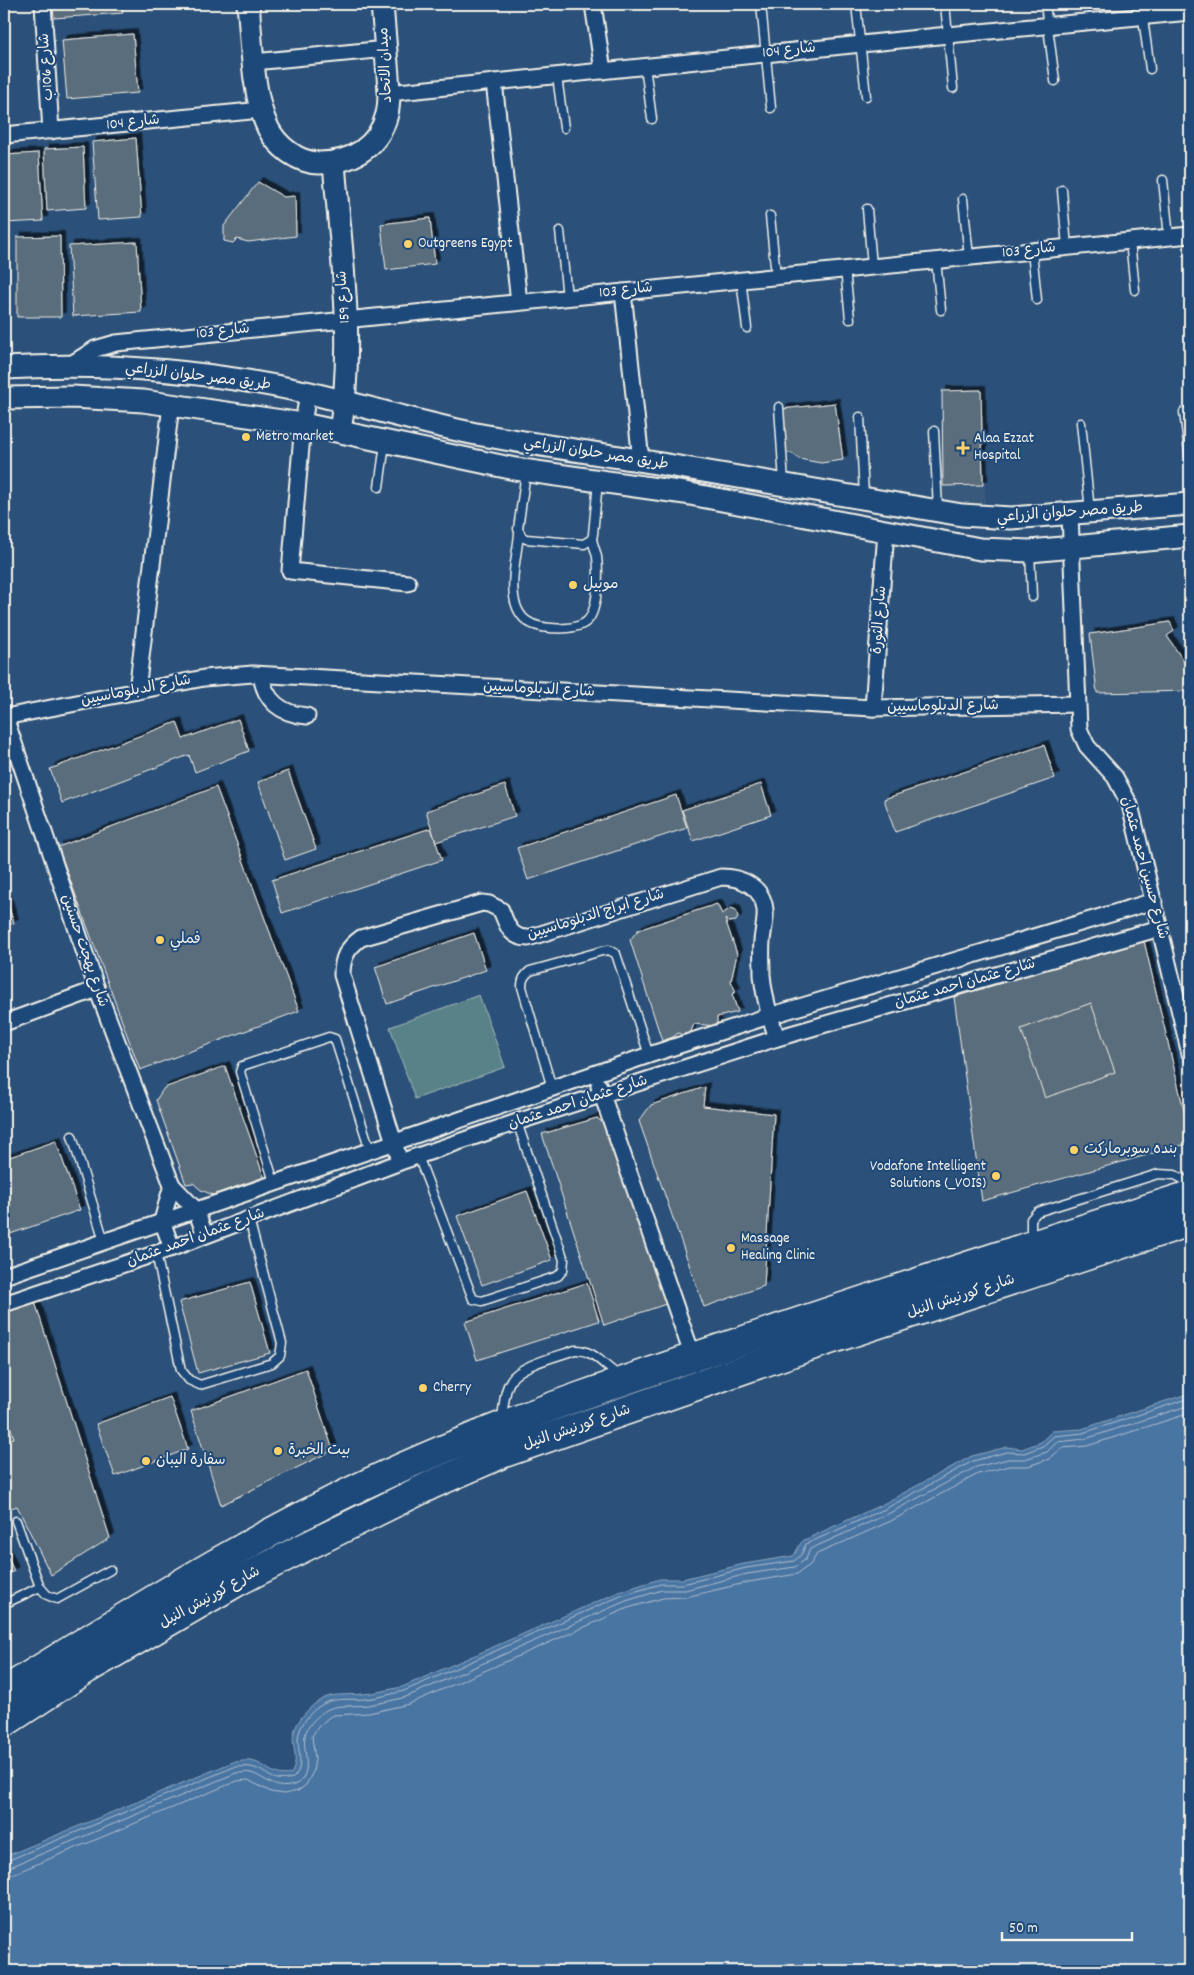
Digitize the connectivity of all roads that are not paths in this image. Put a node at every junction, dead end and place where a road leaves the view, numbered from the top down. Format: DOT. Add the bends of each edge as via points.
graph roads {
  1 [pos="43,4"];
  2 [pos="248,4"];
  3 [pos="382,4"];
  4 [pos="593,4"];
  5 [pos="760,4"];
  6 [pos="856,4"];
  7 [pos="945,4"];
  8 [pos="1045,4"];
  9 [pos="1142,10"];
  10 [pos="1190,12"];
  11 [pos="1048,25"];
  12 [pos="948,35"];
  13 [pos="861,44"];
  14 [pos="386,49"];
  15 [pos="766,54"];
  16 [pos="254,62"];
  17 [pos="645,66"];
  18 [pos="1150,69"];
  19 [pos="603,71"];
  20 [pos="557,76"];
  21 [pos="1056,81"];
  22 [pos="494,82"];
  23 [pos="953,88"];
  24 [pos="389,93"];
  25 [pos="866,96"];
  26 [pos="771,108"];
  27 [pos="262,110"];
  28 [pos="652,119"];
  29 [pos="564,128"];
  30 [pos="52,131"];
  31 [pos="4,135"];
  32 [pos="334,163"];
  33 [pos="1163,180"];
  34 [pos="1062,190"];
  35 [pos="963,199"];
  36 [pos="867,209"];
  37 [pos="770,216"];
  38 [pos="560,231"];
  39 [pos="1190,235"];
  40 [pos="1169,237"];
  41 [pos="1130,241"];
  42 [pos="1067,247"];
  43 [pos="1032,251"];
  44 [pos="969,257"];
  45 [pos="936,260"];
  46 [pos="872,266"];
  47 [pos="845,269"];
  48 [pos="776,276"];
  49 [pos="741,280"];
  50 [pos="1135,290"];
  51 [pos="623,292"];
  52 [pos="567,297"];
  53 [pos="1037,300"];
  54 [pos="519,302"];
  55 [pos="941,310"];
  56 [pos="850,319"];
  57 [pos="346,320"];
  58 [pos="747,328"];
  59 [pos="68,366"];
  60 [pos="4,368"];
  61 [pos="308,393"];
  62 [pos="4,398"];
  63 [pos="345,402"];
  64 [pos="171,405"];
  65 [pos="779,407"];
  66 [pos="1184,412"];
  67 [pos="860,417"];
  68 [pos="1081,423"];
  69 [pos="303,424"];
  70 [pos="340,431"];
  71 [pos="934,431"];
  72 [pos="386,441"];
  73 [pos="641,460"];
  74 [pos="1190,460"];
  75 [pos="526,470"];
  76 [pos="598,481"];
  77 [pos="784,485"];
  78 [pos="379,487"];
  79 [pos="864,498"];
  80 [pos="1190,504"];
  81 [pos="938,511"];
  82 [pos="1080,514"];
  83 [pos="886,531"];
  84 [pos="519,534"];
  85 [pos="1190,536"];
  86 [pos="592,539"];
  87 [pos="1071,547"];
  88 [pos="1030,551"];
  89 [pos="408,583"];
  90 [pos="1032,597"];
  91 [pos="261,675"];
  92 [pos="137,691"];
  93 [pos="1077,704"];
  94 [pos="873,708"];
  95 [pos="4,715"];
  96 [pos="306,716"];
  97 [pos="1154,901"];
  98 [pos="1160,928"];
  99 [pos="955,960"];
  100 [pos="961,985"];
  101 [pos="97,990"];
  102 [pos="1185,1008"];
  103 [pos="769,1016"];
  104 [pos="4,1023"];
  105 [pos="776,1038"];
  106 [pos="1190,1054"];
  107 [pos="649,1055"];
  108 [pos="594,1073"];
  109 [pos="552,1088"];
  110 [pos="602,1094"];
  111 [pos="517,1122"];
  112 [pos="72,1136"];
  113 [pos="394,1143"];
  114 [pos="370,1150"];
  115 [pos="418,1156"];
  116 [pos="400,1162"];
  117 [pos="274,1182"];
  118 [pos="1190,1184"];
  119 [pos="172,1185"];
  120 [pos="1190,1195"];
  121 [pos="196,1210"];
  122 [pos="249,1219"];
  123 [pos="162,1221"];
  124 [pos="1190,1222"];
  125 [pos="205,1235"];
  126 [pos="104,1241"];
  127 [pos="1031,1245"];
  128 [pos="172,1248"];
  129 [pos="156,1253"];
  130 [pos="4,1276"];
  131 [pos="4,1304"];
  132 [pos="693,1357"];
  133 [pos="628,1380"];
  134 [pos="500,1427"];
  135 [pos="16,1521"];
  136 [pos="110,1570"];
  137 [pos="40,1587"];
  138 [pos="4,1604"];
  139 [pos="4,1691"];
  140 [pos="4,1721"];
  1 -- 30 [label="street, شارع 106ب"];
  2 -- 16 [label="main road, ميدان الاتحاد"];
  3 -- 14 [label="main road, ميدان الاتحاد"];
  4 -- 19 [label="street"];
  5 -- 15 [label="lane"];
  6 -- 13 [label="lane"];
  7 -- 12 [label="lane"];
  8 -- 11 [label="lane"];
  9 -- 10 [label="street, شارع 104"];
  9 -- 11 [label="street, شارع 104"];
  9 -- 18 [label="lane"];
  11 -- 12 [label="street, شارع 104"];
  11 -- 21 [label="lane"];
  12 -- 13 [label="street, شارع 104"];
  12 -- 23 [label="lane"];
  13 -- 15 [label="street, شارع 104"];
  13 -- 25 [label="lane"];
  14 -- 16 [label="street"];
  14 -- 24 [label="main road, ميدان الاتحاد"];
  15 -- 17 [label="street, شارع 104"];
  15 -- 26 [label="lane"];
  16 -- 27 [label="main road, ميدان الاتحاد"];
  17 -- 19 [label="street, شارع 104"];
  17 -- 28 [label="lane"];
  19 -- 20 [label="street, شارع 104"];
  20 -- 22 [label="street, شارع 104"];
  20 -- 29 [label="lane"];
  22 -- 24 [label="street, شارع 104"];
  22 -- 54 [label="street"];
  24 -- 32 [label="main road, ميدان الاتحاد" via="388,113 381,131 369,147 353,158"];
  27 -- 30 [label="street, شارع 104"];
  27 -- 32 [label="main road, ميدان الاتحاد" via="280,144 296,156 314,163"];
  30 -- 31 [label="street, شارع 104"];
  32 -- 57 [label="main road, شارع 159"];
  33 -- 40 [label="lane"];
  34 -- 42 [label="lane"];
  35 -- 44 [label="lane"];
  36 -- 46 [label="lane"];
  37 -- 48 [label="lane"];
  38 -- 52 [label="lane"];
  39 -- 40 [label="street, شارع 103"];
  40 -- 41 [label="street, شارع 103"];
  41 -- 42 [label="street, شارع 103"];
  41 -- 50 [label="lane"];
  42 -- 43 [label="street, شارع 103"];
  43 -- 44 [label="street, شارع 103"];
  43 -- 53 [label="lane"];
  44 -- 45 [label="street, شارع 103"];
  45 -- 46 [label="street, شارع 103"];
  45 -- 55 [label="lane"];
  46 -- 47 [label="street, شارع 103"];
  47 -- 48 [label="street, شارع 103"];
  47 -- 56 [label="lane"];
  48 -- 49 [label="street, شارع 103"];
  49 -- 51 [label="street, شارع 103"];
  49 -- 58 [label="lane"];
  51 -- 52 [label="street, شارع 103"];
  51 -- 73 [label="street"];
  52 -- 54 [label="street, شارع 103"];
  54 -- 57 [label="street, شارع 103"];
  57 -- 59 [label="street, شارع 103" via="116,343 95,349"];
  57 -- 63 [label="main road, شارع 159"];
  59 -- 60 [label="main road, طريق مصر حلوان الزراعي"];
  59 -- 61 [label="main road, طريق مصر حلوان الزراعي" via="188,373"];
  61 -- 63 [label="main road, طريق مصر حلوان الزراعي"];
  61 -- 69 [label="street"];
  62 -- 64 [label="main road, طريق مصر حلوان الزراعي" via="72,397"];
  63 -- 70 [label="main road, شارع 159"];
  63 -- 73 [label="main road, طريق مصر حلوان الزراعي" via="472,433"];
  64 -- 69 [label="main road, طريق مصر حلوان الزراعي"];
  64 -- 92 [label="street"];
  65 -- 77 [label="lane"];
  66 -- 74 [label="lane"];
  67 -- 79 [label="lane"];
  68 -- 82 [label="lane"];
  69 -- 70 [label="main road, طريق مصر حلوان الزراعي"];
  69 -- 89 [label="street" via="290,571"];
  70 -- 72 [label="main road, طريق مصر حلوان الزراعي"];
  71 -- 81 [label="lane"];
  72 -- 75 [label="main road, طريق مصر حلوان الزراعي"];
  72 -- 78 [label="lane"];
  73 -- 77 [label="main road, طريق مصر حلوان الزراعي"];
  75 -- 76 [label="main road, طريق مصر حلوان الزراعي"];
  75 -- 84 [label="lane"];
  76 -- 83 [label="main road, طريق مصر حلوان الزراعي" via="685,493"];
  76 -- 86 [label="lane"];
  77 -- 79 [label="main road, طريق مصر حلوان الزراعي"];
  79 -- 81 [label="main road, طريق مصر حلوان الزراعي"];
  80 -- 82 [label="main road, طريق مصر حلوان الزراعي"];
  81 -- 82 [label="main road, طريق مصر حلوان الزراعي" via="1002,518"];
  82 -- 87 [label="street, شارع حسين احمد عثمان"];
  83 -- 88 [label="main road, طريق مصر حلوان الزراعي" via="980,549"];
  83 -- 94 [label="street, شارع الثورة"];
  84 -- 86 [label="lane" via="526,539 584,544"];
  84 -- 86 [label="lane" via="513,590 520,614 537,626 568,629 579,627 593,612 598,573"];
  85 -- 87 [label="main road, طريق مصر حلوان الزراعي"];
  87 -- 88 [label="main road, طريق مصر حلوان الزراعي"];
  87 -- 93 [label="street, شارع حسين احمد عثمان"];
  88 -- 90 [label="lane"];
  91 -- 92 [label="street, شارع الدبلوماسيين" via="204,678"];
  91 -- 94 [label="street, شارع الدبلوماسيين"];
  91 -- 96 [label="street" via="268,697 275,705 284,712"];
  92 -- 95 [label="street, شارع الدبلوماسيين"];
  93 -- 94 [label="street, شارع الدبلوماسيين"];
  93 -- 97 [label="street, شارع حسين احمد عثمان" via="1082,738 1115,777 1130,805"];
  95 -- 101 [label="street, شارع بهجت حسنين"];
  97 -- 98 [label="street, شارع حسين احمد عثمان"];
  97 -- 99 [label="street, شارع عثمان احمد عثمان"];
  98 -- 100 [label="street, شارع عثمان احمد عثمان"];
  98 -- 102 [label="street, شارع حسين احمد عثمان"];
  99 -- 100 [label="street"];
  99 -- 103 [label="street, شارع عثمان احمد عثمان"];
  100 -- 105 [label="street, شارع عثمان احمد عثمان"];
  101 -- 104 [label="street"];
  101 -- 119 [label="street, شارع بهجت حسنين"];
  102 -- 106 [label="street, شارع حسين احمد عثمان"];
  103 -- 105 [label="street, شارع ابراج الدبلوماسيين"];
  103 -- 107 [label="street, شارع عثمان احمد عثمان"];
  103 -- 113 [label="street, شارع ابراج الدبلوماسيين" via="762,968 765,908 754,887 733,877 721,877 528,938 514,936 501,910 482,903 361,938 348,950 342,974"];
  105 -- 110 [label="street, شارع عثمان احمد عثمان"];
  107 -- 108 [label="street, شارع عثمان احمد عثمان"];
  107 -- 109 [label="lane" via="616,954 602,951 530,971 525,975 522,987"];
  108 -- 109 [label="street, شارع عثمان احمد عثمان"];
  108 -- 110 [label="street"];
  109 -- 113 [label="street, شارع عثمان احمد عثمان"];
  110 -- 111 [label="street, شارع عثمان احمد عثمان"];
  110 -- 132 [label="street"];
  111 -- 115 [label="street, شارع عثمان احمد عثمان"];
  111 -- 115 [label="lane" via="565,1263 558,1276 482,1301 473,1299"];
  112 -- 126 [label="lane"];
  113 -- 114 [label="street, شارع عثمان احمد عثمان"];
  113 -- 116 [label="street, شارع ابراج الدبلوماسيين"];
  114 -- 117 [label="street, شارع عثمان احمد عثمان"];
  114 -- 117 [label="lane" via="336,1039 329,1037 242,1066 240,1072"];
  115 -- 116 [label="street, شارع عثمان احمد عثمان"];
  116 -- 122 [label="street, شارع عثمان احمد عثمان"];
  117 -- 121 [label="street, شارع عثمان احمد عثمان"];
  118 -- 127 [label="lane" via="1175,1175 1158,1174 1037,1212 1031,1219"];
  119 -- 121 [label="street, شارع بهجت حسنين"];
  119 -- 123 [label="street"];
  120 -- 127 [label="highway, شارع كورنيش النيل"];
  121 -- 123 [label="street, شارع عثمان احمد عثمان"];
  121 -- 125 [label="street"];
  122 -- 125 [label="street, شارع عثمان احمد عثمان"];
  122 -- 129 [label="lane" via="282,1343 280,1356 272,1363 200,1385 189,1380 182,1370"];
  123 -- 126 [label="street, شارع عثمان احمد عثمان"];
  123 -- 128 [label="street"];
  124 -- 140 [label="highway, شارع كورنيش النيل" via="808,1347 504,1453 406,1497 237,1582"];
  125 -- 128 [label="street, شارع عثمان احمد عثمان"];
  126 -- 130 [label="street, شارع عثمان احمد عثمان"];
  127 -- 132 [label="highway, شارع كورنيش النيل"];
  128 -- 129 [label="street, شارع عثمان احمد عثمان"];
  129 -- 131 [label="street, شارع عثمان احمد عثمان"];
  132 -- 133 [label="highway, شارع كورنيش النيل"];
  133 -- 134 [label="highway, شارع كورنيش النيل"];
  133 -- 134 [label="lane" via="604,1366 591,1353 575,1350 518,1371 507,1389"];
  134 -- 139 [label="highway, شارع كورنيش النيل" via="415,1462 295,1520 175,1586"];
  135 -- 137 [label="lane"];
  136 -- 137 [label="lane" via="57,1599"];
  137 -- 138 [label="lane"];
}
